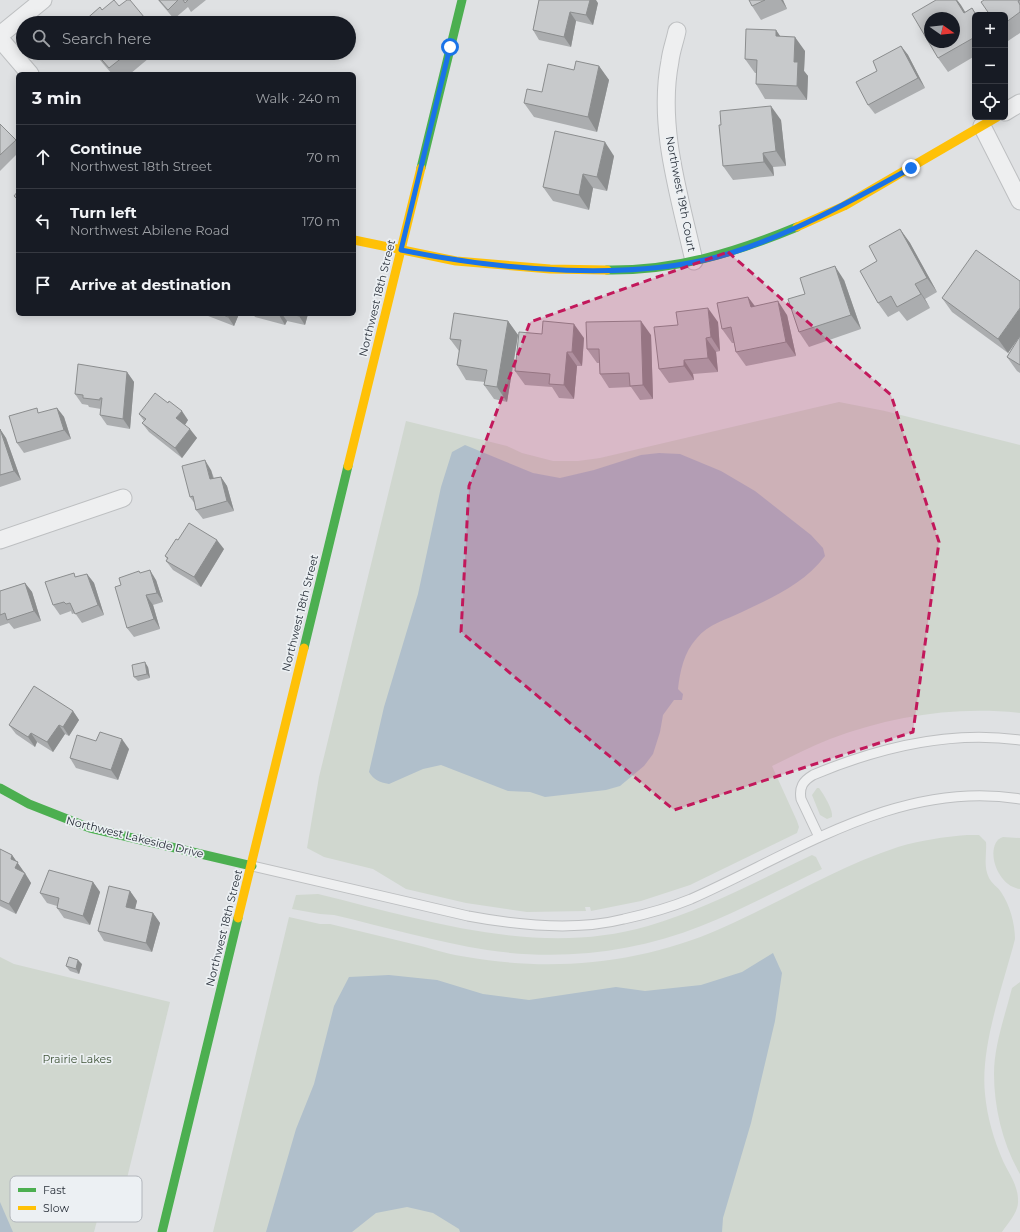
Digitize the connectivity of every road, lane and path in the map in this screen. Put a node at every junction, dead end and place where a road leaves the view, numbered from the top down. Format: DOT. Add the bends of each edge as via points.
graph roads {
  1 [pos="43,0"];
  2 [pos="462,0"];
  3 [pos="23,16"];
  4 [pos="16,22"];
  5 [pos="677,31"];
  6 [pos="0,35"];
  7 [pos="0,39"];
  8 [pos="16,58"];
  9 [pos="18,60"];
  10 [pos="28,72"];
  11 [pos="1020,103"];
  12 [pos="1008,110"];
  13 [pos="992,120"];
  14 [pos="982,126"];
  15 [pos="1020,201"];
  16 [pos="356,240"];
  17 [pos="401,250"];
  18 [pos="694,261"];
  19 [pos="123,498"];
  20 [pos="0,540"];
  21 [pos="1020,740"];
  22 [pos="0,788"];
  23 [pos="1020,799"];
  24 [pos="819,837"];
  25 [pos="252,866"];
  26 [pos="162,1232"];
  1 -- 3 [label="street"];
  2 -- 17 [label="main road, Northwest 18th Street"];
  4 -- 6 [label="street"];
  5 -- 18 [label="street, Northwest 19th Court" via="669,61 669,146"];
  7 -- 8 [label="street"];
  9 -- 10 [label="street"];
  11 -- 12 [label="street"];
  13 -- 14 [label="main road"];
  14 -- 15 [label="street"];
  14 -- 18 [label="main road" via="844,206 763,241 730,253"];
  16 -- 17 [label="main road"];
  17 -- 18 [label="main road" via="456,261 550,269 614,270 661,267"];
  17 -- 25 [label="main road, Northwest 18th Street"];
  19 -- 20 [label="street"];
  21 -- 24 [label="lane" via="969,738 916,743 868,754 813,775 805,780 800,799"];
  22 -- 25 [label="main road, Northwest Lakeside Drive" via="42,811 78,824"];
  23 -- 24 [label="lane" via="964,796 918,802 858,820"];
  24 -- 25 [label="lane" via="690,899 622,920 546,926 468,916"];
  25 -- 26 [label="main road, Northwest 18th Street"];
}
